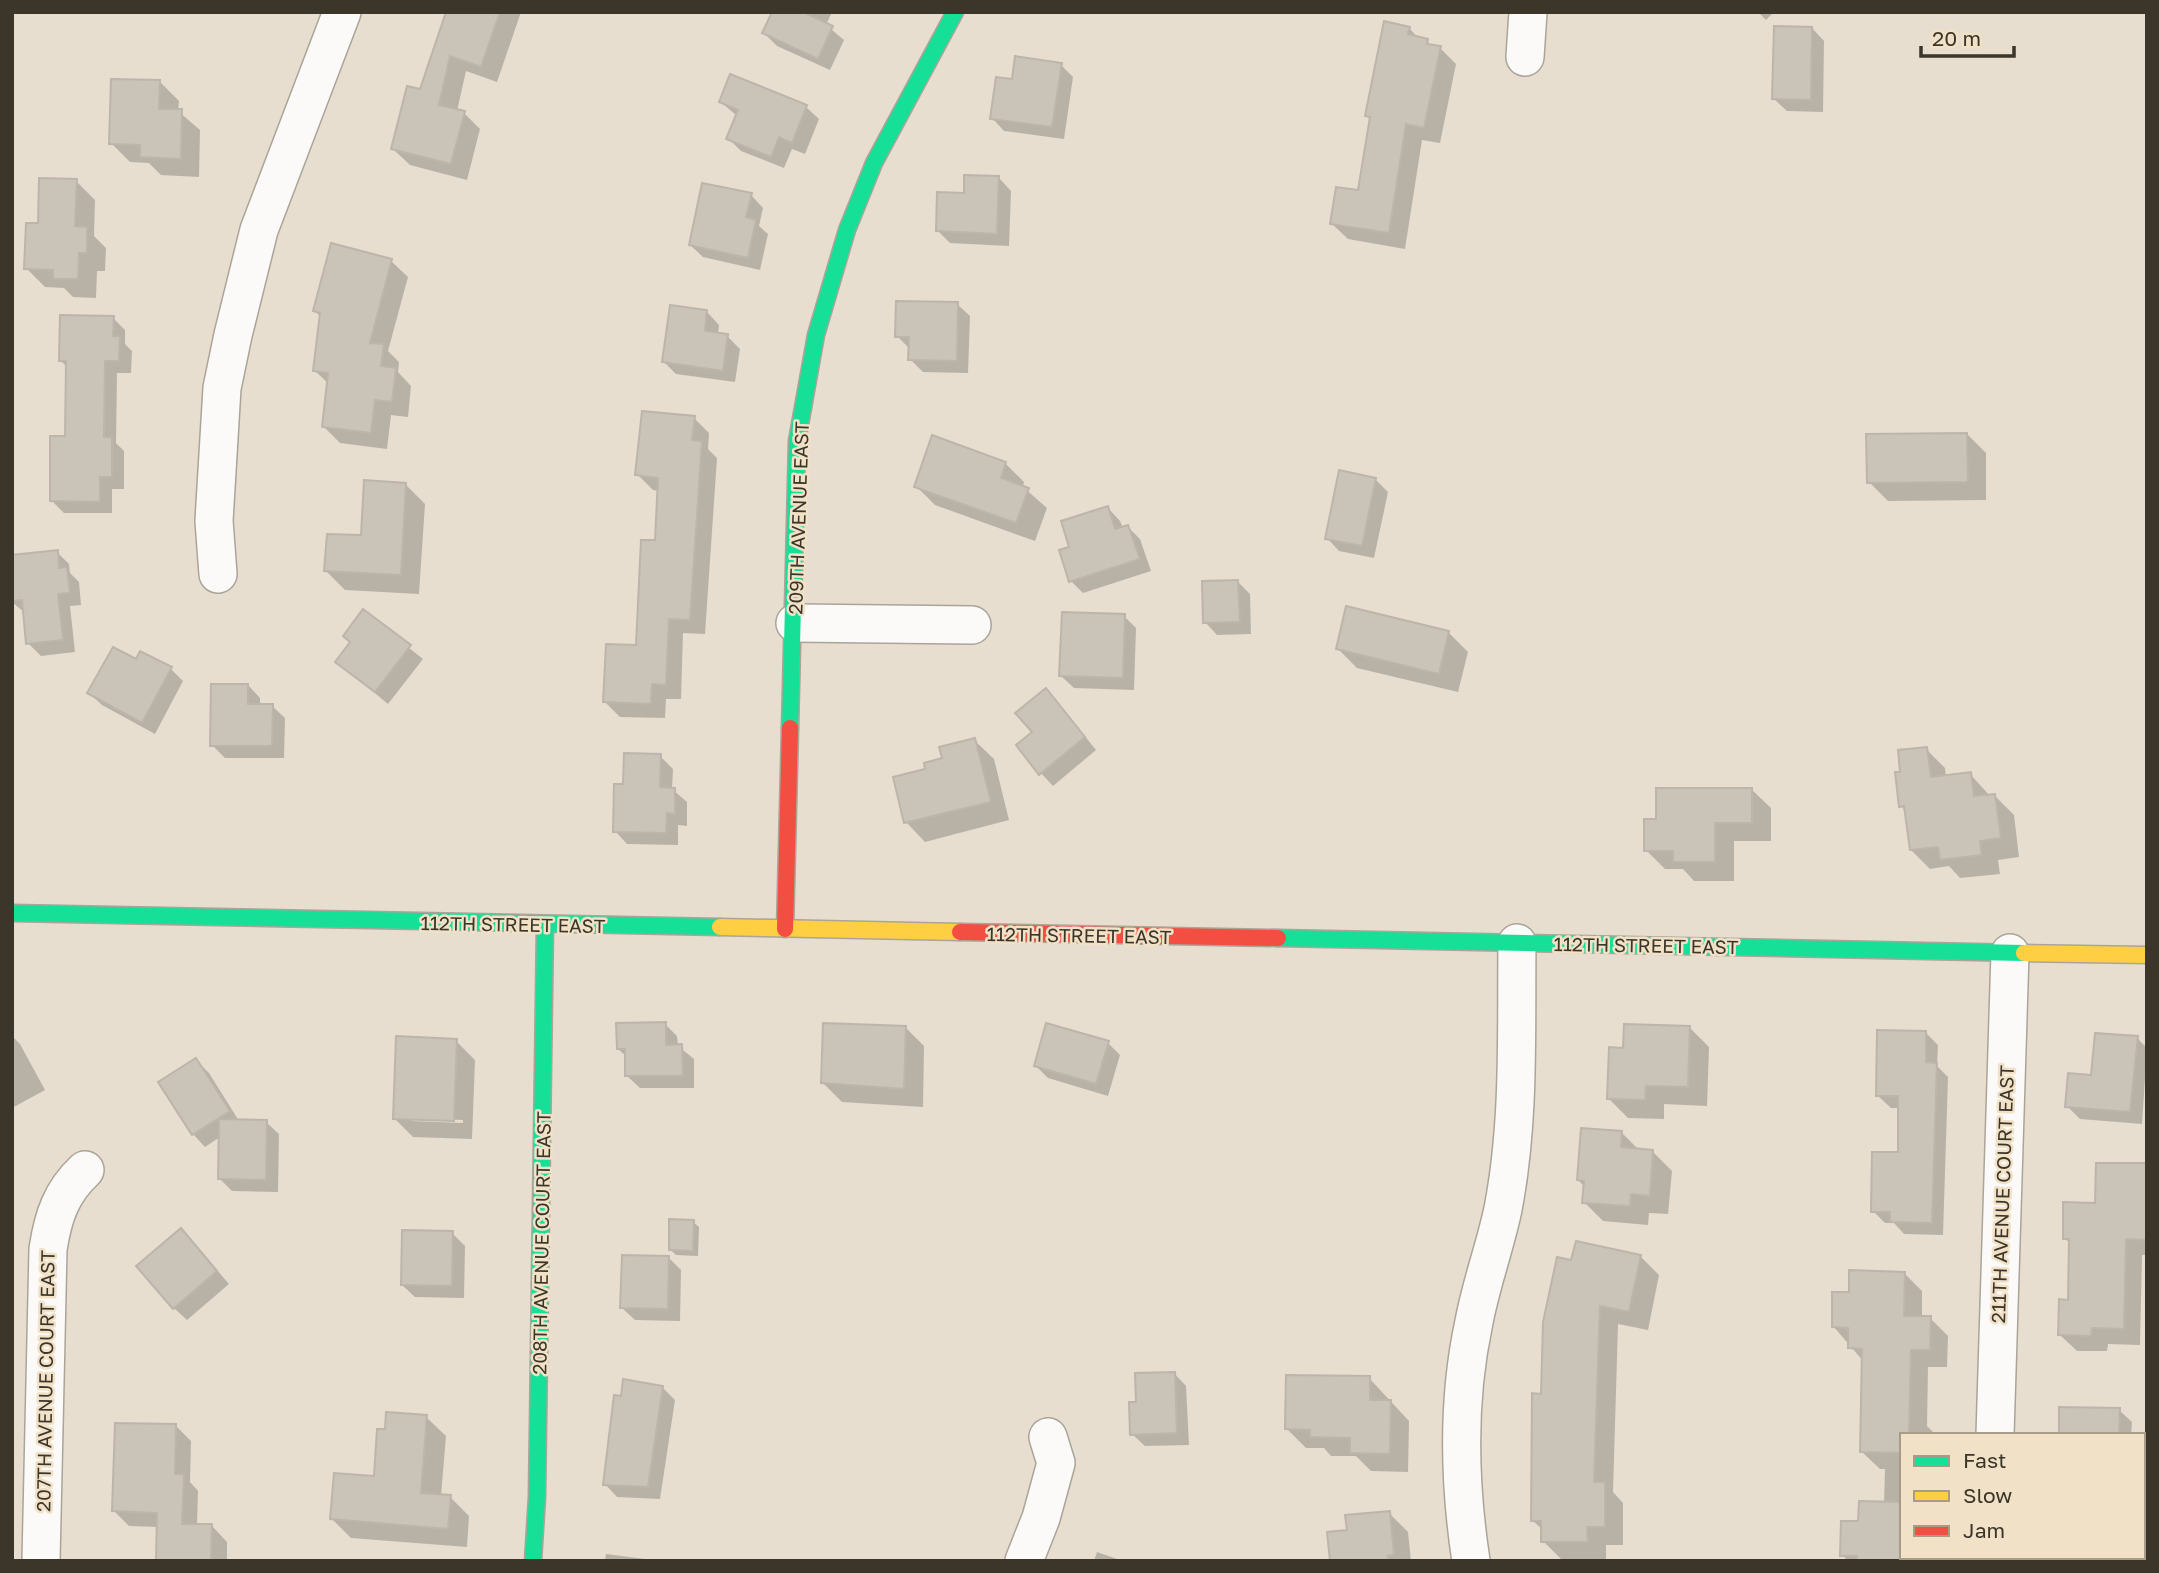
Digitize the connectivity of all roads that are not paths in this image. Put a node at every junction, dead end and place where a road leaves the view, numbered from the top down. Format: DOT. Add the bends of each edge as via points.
graph roads {
  1 [pos="342,12"];
  2 [pos="956,12"];
  3 [pos="1528,12"];
  4 [pos="1525,57"];
  5 [pos="218,574"];
  6 [pos="794,623"];
  7 [pos="972,625"];
  8 [pos="12,913"];
  9 [pos="545,924"];
  10 [pos="785,929"];
  11 [pos="1517,943"];
  12 [pos="2010,953"];
  13 [pos="2147,955"];
  14 [pos="85,1170"];
  15 [pos="1995,1433"];
  16 [pos="1048,1437"];
  17 [pos="41,1561"];
  18 [pos="533,1561"];
  19 [pos="1024,1561"];
  20 [pos="1471,1561"];
  1 -- 5 [label="street" via="259,230 233,335 222,388 214,521"];
  2 -- 6 [label="street, 209TH AVENUE EAST" via="874,163 840,251 811,353 797,441"];
  3 -- 4 [label="street"];
  6 -- 7 [label="street"];
  6 -- 10 [label="street, 209TH AVENUE EAST"];
  8 -- 9 [label="street, 112TH STREET EAST"];
  9 -- 10 [label="street, 112TH STREET EAST"];
  9 -- 18 [label="street, 208TH AVENUE COURT EAST"];
  10 -- 11 [label="street, 112TH STREET EAST"];
  11 -- 12 [label="street, 112TH STREET EAST"];
  11 -- 20 [label="street" via="1510,1157 1503,1210 1473,1324 1465,1389 1461,1454"];
  12 -- 13 [label="street, 112TH STREET EAST"];
  12 -- 15 [label="street, 211TH AVENUE COURT EAST"];
  14 -- 17 [label="street, 207TH AVENUE COURT EAST" via="67,1187 51,1224 48,1248"];
  16 -- 19 [label="street" via="1056,1463"];
}
